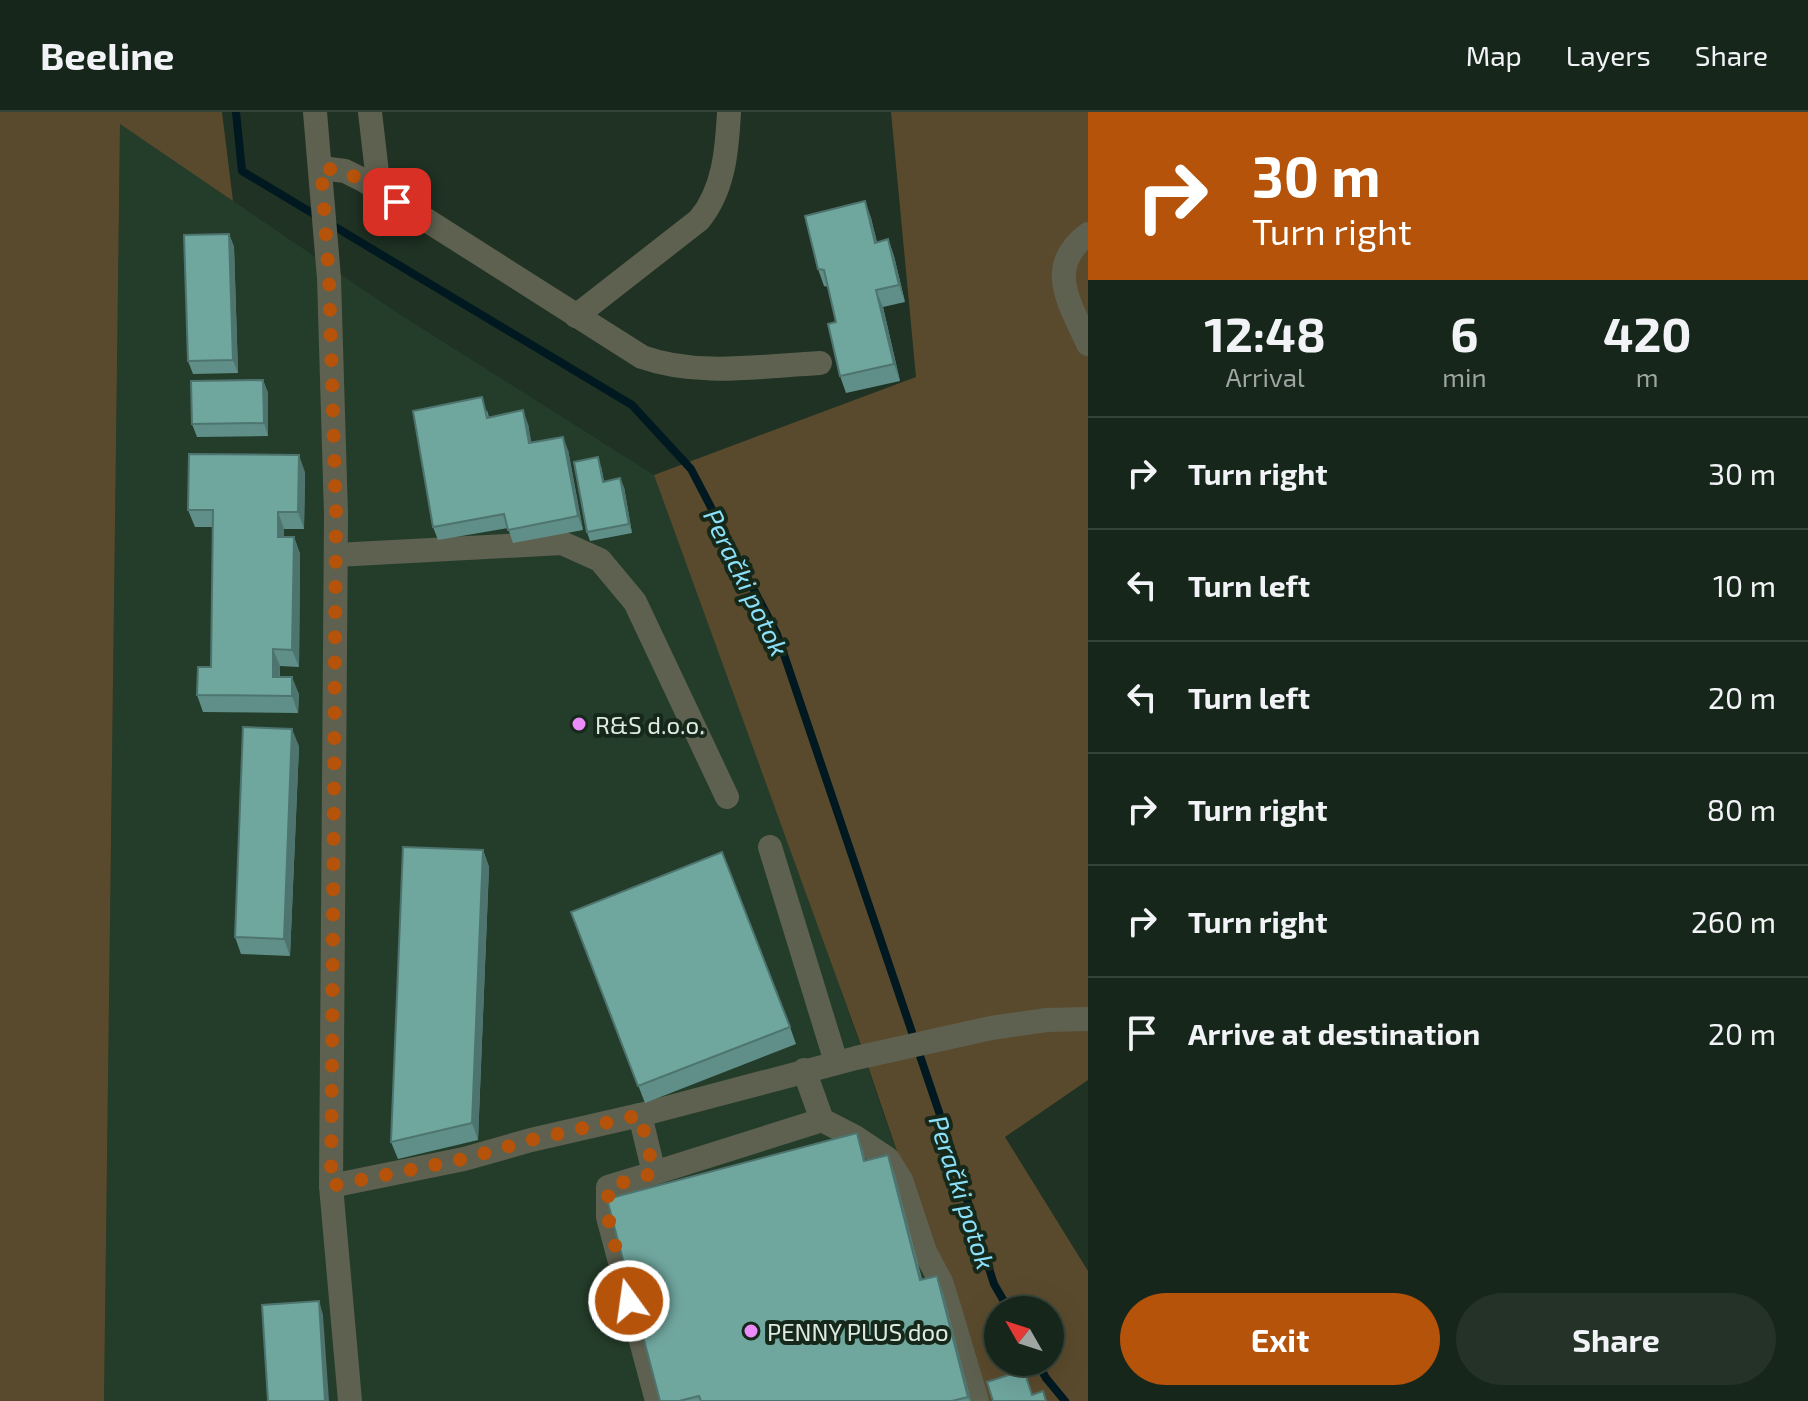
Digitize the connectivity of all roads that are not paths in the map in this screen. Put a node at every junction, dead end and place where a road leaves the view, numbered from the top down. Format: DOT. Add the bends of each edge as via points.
graph roads {
  1 [pos="315,112"];
  2 [pos="370,112"];
  3 [pos="729,112"];
  4 [pos="321,179"];
  5 [pos="379,190"];
  6 [pos="1088,234"];
  7 [pos="576,316"];
  8 [pos="1088,344"];
  9 [pos="820,363"];
  10 [pos="336,555"];
  11 [pos="727,797"];
  12 [pos="770,847"];
  13 [pos="1088,1019"];
  14 [pos="846,1060"];
  15 [pos="804,1070"];
  16 [pos="640,1115"];
  17 [pos="822,1120"];
  18 [pos="654,1173"];
  19 [pos="331,1186"];
  20 [pos="350,1401"];
  21 [pos="657,1401"];
  22 [pos="977,1401"];
  1 -- 4 [label="street"];
  2 -- 5 [label="street"];
  3 -- 7 [label="street" via="726,150 710,207"];
  4 -- 5 [label="street" via="345,171"];
  4 -- 10 [label="street" via="329,278"];
  5 -- 7 [label="street"];
  6 -- 8 [label="street" via="1071,248 1063,269 1066,295"];
  7 -- 9 [label="street" via="642,357 667,366"];
  10 -- 11 [label="street" via="562,543 600,560 635,602"];
  10 -- 19 [label="street"];
  12 -- 14 [label="street"];
  13 -- 14 [label="street" via="991,1028"];
  14 -- 15 [label="street"];
  15 -- 16 [label="street"];
  15 -- 17 [label="street"];
  16 -- 18 [label="street"];
  16 -- 19 [label="street"];
  17 -- 18 [label="street"];
  17 -- 22 [label="street" via="888,1159 901,1180 941,1282"];
  18 -- 21 [label="street" via="608,1187 608,1217"];
  19 -- 20 [label="street"];
}
